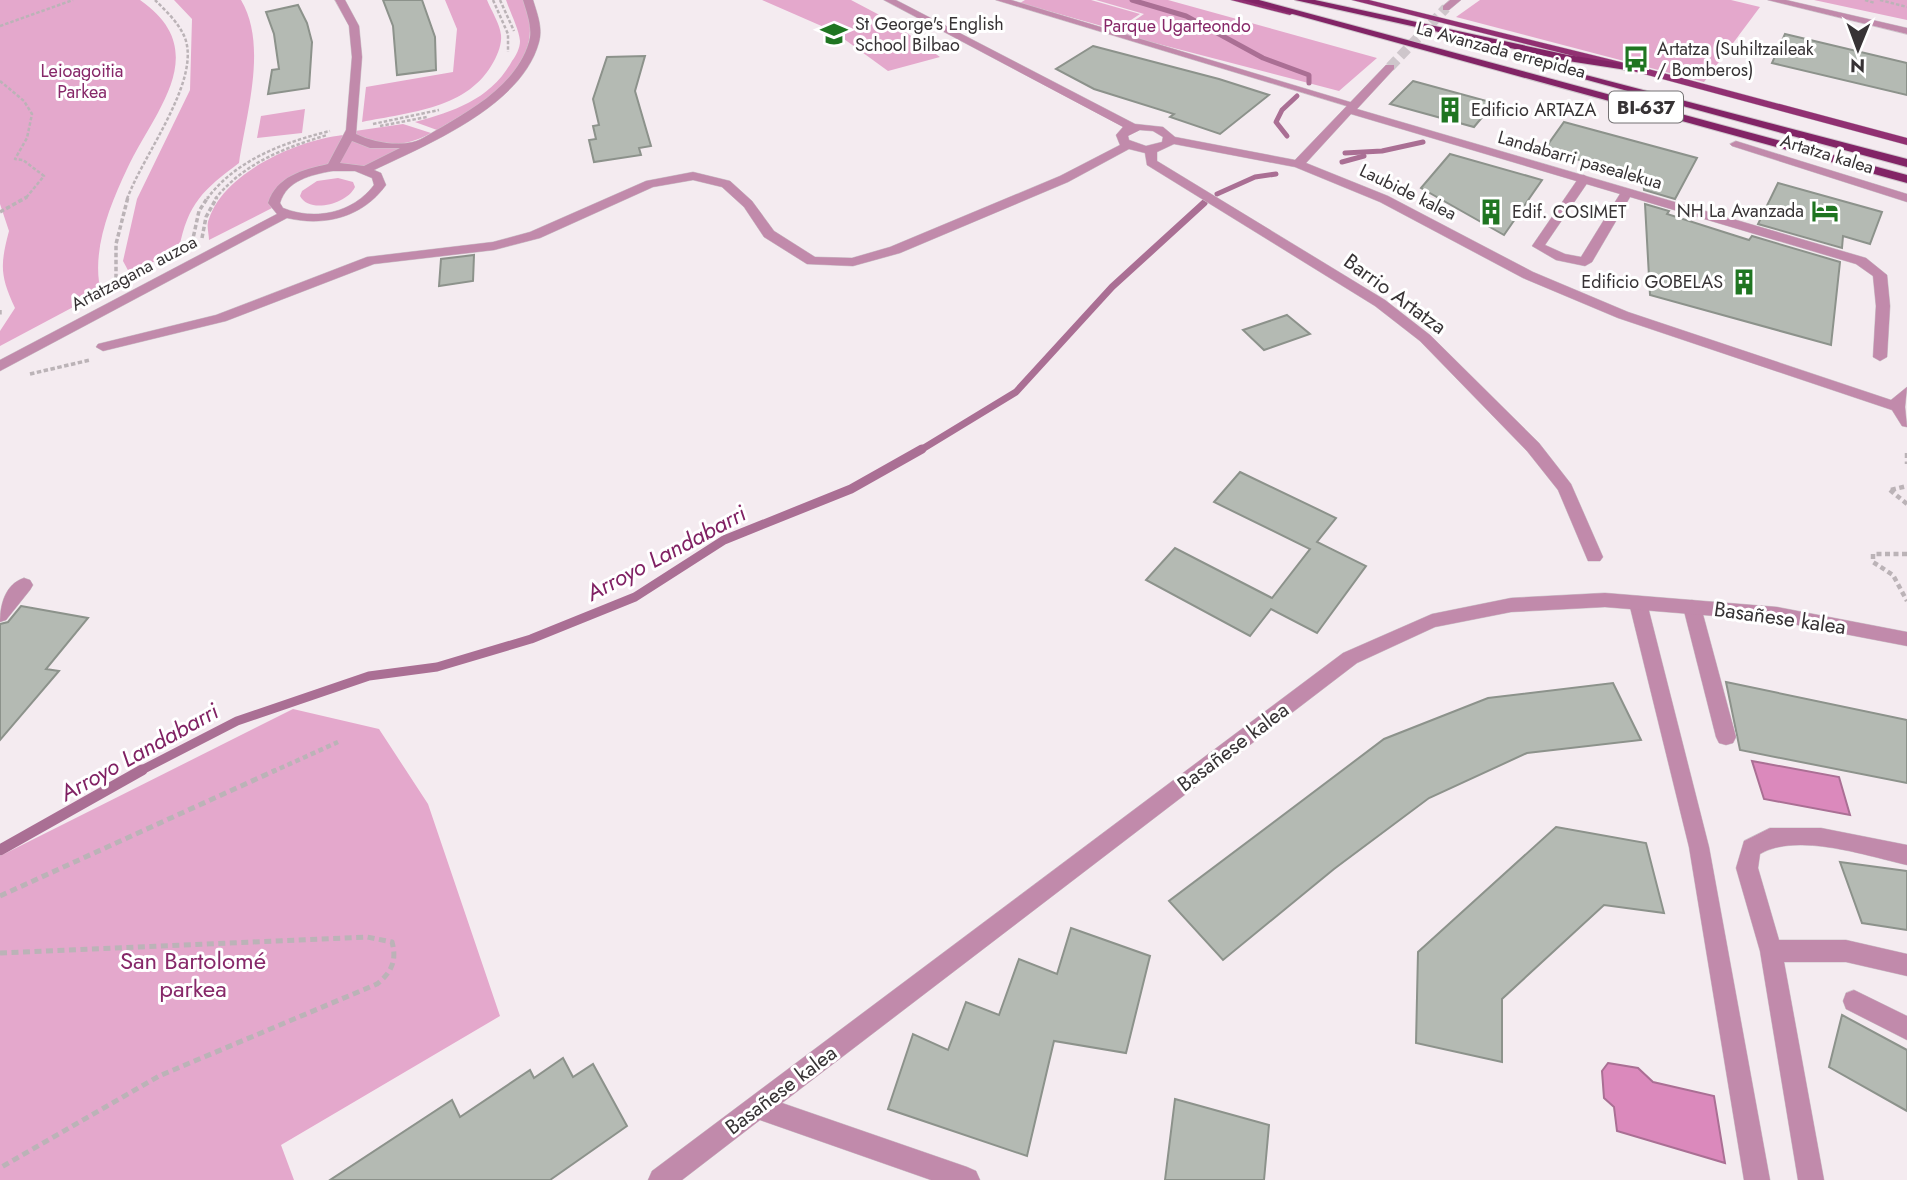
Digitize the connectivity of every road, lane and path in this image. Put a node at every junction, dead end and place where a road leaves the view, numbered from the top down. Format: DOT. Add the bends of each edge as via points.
graph roads {
  1 [pos="73,0"];
  2 [pos="155,0"];
  3 [pos="340,0"];
  4 [pos="528,0"];
  5 [pos="888,0"];
  6 [pos="1001,0"];
  7 [pos="1236,0"];
  8 [pos="1247,0"];
  9 [pos="1293,0"];
  10 [pos="1300,0"];
  11 [pos="1357,0"];
  12 [pos="1456,0"];
  13 [pos="1773,0"];
  14 [pos="1880,0"];
  15 [pos="1907,6"];
  16 [pos="1446,8"];
  17 [pos="1304,15"];
  18 [pos="0,26"];
  19 [pos="1907,31"];
  20 [pos="1385,37"];
  21 [pos="1390,67"];
  22 [pos="1633,68"];
  23 [pos="0,80"];
  24 [pos="1352,107"];
  25 [pos="1133,128"];
  26 [pos="349,135"];
  27 [pos="1170,140"];
  28 [pos="1907,140"];
  29 [pos="415,144"];
  30 [pos="1736,144"];
  31 [pos="1128,145"];
  32 [pos="1151,150"];
  33 [pos="1907,163"];
  34 [pos="1298,164"];
  35 [pos="332,167"];
  36 [pos="367,169"];
  37 [pos="1584,179"];
  38 [pos="1907,179"];
  39 [pos="1627,192"];
  40 [pos="1907,198"];
  41 [pos="0,212"];
  42 [pos="286,214"];
  43 [pos="126,284"];
  44 [pos="103,347"];
  45 [pos="1881,358"];
  46 [pos="0,366"];
  47 [pos="26,374"];
  48 [pos="1907,392"];
  49 [pos="1897,407"];
  50 [pos="1907,422"];
  51 [pos="1906,453"];
  52 [pos="1907,464"];
  53 [pos="1907,486"];
  54 [pos="1907,504"];
  55 [pos="1907,554"];
  56 [pos="1594,557"];
  57 [pos="24,585"];
  58 [pos="1907,601"];
  59 [pos="1638,603"];
  60 [pos="1692,607"];
  61 [pos="0,615"];
  62 [pos="1907,639"];
  63 [pos="1726,737"];
  64 [pos="338,741"];
  65 [pos="1907,855"];
  66 [pos="0,896"];
  67 [pos="1771,951"];
  68 [pos="0,953"];
  69 [pos="1907,965"];
  70 [pos="1854,1001"];
  71 [pos="1907,1028"];
  72 [pos="758,1107"];
  73 [pos="0,1168"];
  74 [pos="662,1180"];
  75 [pos="967,1180"];
  76 [pos="1757,1180"];
  77 [pos="1811,1180"];
  1 -- 18 [label="path"];
  2 -- 43 [label="path" via="181,28 189,61 178,100 141,166 123,214 113,262 116,278"];
  3 -- 26 [label="street" via="354,26 357,57"];
  4 -- 29 [label="street" via="534,43 517,75 485,104"];
  5 -- 25 [label="street"];
  6 -- 24 [label="street, Landabarri pasealekua"];
  7 -- 17 [label="main road"];
  8 -- 17 [label="highway, La Avanzada errepidea / BI-637"];
  9 -- 33 [label="highway, La Avanzada errepidea / BI-637"];
  10 -- 22 [label="highway"];
  11 -- 22 [label="main road"];
  12 -- 16 [label="street"];
  13 -- 19 [label="street"];
  14 -- 15 [label="path"];
  17 -- 20 [label="highway, La Avanzada errepidea / BI-637"];
  20 -- 30 [label="highway"];
  20 -- 38 [label="highway, La Avanzada errepidea / BI-637"];
  21 -- 24 [label="street"];
  22 -- 28 [label="main road"];
  23 -- 41 [label="path" via="32,114 27,138 15,159 44,176 26,198"];
  24 -- 34 [label="street"];
  24 -- 37 [label="street, Landabarri pasealekua"];
  25 -- 27 [label="street, Laubide kalea" via="1155,128"];
  25 -- 31 [label="street" via="1122,135"];
  26 -- 29 [label="street" via="370,145"];
  26 -- 35 [label="street"];
  27 -- 32 [label="street"];
  27 -- 34 [label="street, Laubide kalea"];
  29 -- 36 [label="street"];
  30 -- 40 [label="street, Artatza kalea"];
  31 -- 32 [label="street"];
  31 -- 44 [label="street" via="1051,185 895,250 853,262 812,261 769,234 748,204 726,184 693,176 650,184 494,246 372,260 221,317"];
  32 -- 56 [label="street, Barrio Artatza" via="1151,162 1380,303 1425,338 1532,447 1565,488"];
  34 -- 49 [label="street, Laubide kalea" via="1384,199 1528,275 1623,315"];
  35 -- 36 [label="street"];
  35 -- 42 [label="street" via="303,174 281,188 274,203"];
  36 -- 42 [label="street" via="380,185 362,204 323,217"];
  37 -- 39 [label="street, Landabarri pasealekua"];
  37 -- 39 [label="street" via="1538,246 1585,262"];
  39 -- 45 [label="street, Landabarri pasealekua" via="1861,261 1880,275"];
  42 -- 46 [label="street, Artatzagana auzoa"];
  44 -- 47 [label="path" via="89,360"];
  48 -- 49 [label="street"];
  49 -- 50 [label="street"];
  51 -- 52 [label="path"];
  53 -- 54 [label="path" via="1890,490"];
  55 -- 58 [label="path" via="1873,554 1872,562 1893,575"];
  57 -- 61 [label="street"];
  59 -- 60 [label="street, Basañese kalea"];
  59 -- 72 [label="street, Basañese kalea" via="1605,600 1511,605 1432,621 1350,659"];
  59 -- 76 [label="street" via="1699,847"];
  60 -- 62 [label="street, Basañese kalea" via="1777,614"];
  60 -- 63 [label="street"];
  64 -- 66 [label="path"];
  65 -- 67 [label="street" via="1821,837 1770,837 1755,845 1747,868"];
  67 -- 69 [label="street" via="1846,951"];
  67 -- 77 [label="street"];
  68 -- 73 [label="path" via="367,937 392,942 395,952 388,976 377,984 159,1076"];
  70 -- 71 [label="street"];
  72 -- 74 [label="street, Basañese kalea"];
  72 -- 75 [label="street"];
}
